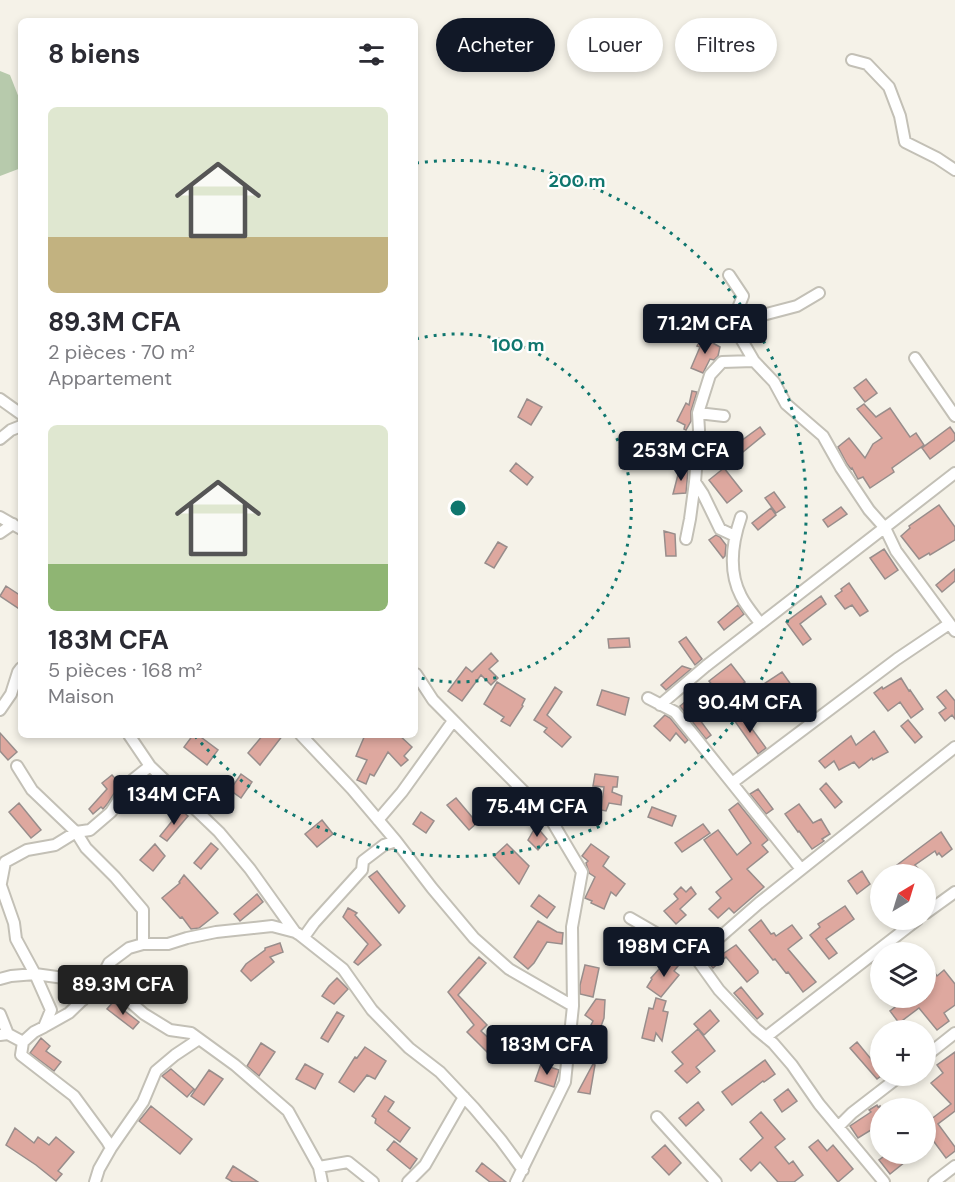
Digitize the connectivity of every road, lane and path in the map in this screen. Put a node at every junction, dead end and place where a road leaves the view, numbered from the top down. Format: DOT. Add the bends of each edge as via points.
graph roads {
  1 [pos="852,60"];
  2 [pos="955,170"];
  3 [pos="729,275"];
  4 [pos="819,293"];
  5 [pos="732,323"];
  6 [pos="915,358"];
  7 [pos="754,361"];
  8 [pos="0,399"];
  9 [pos="18,412"];
  10 [pos="698,413"];
  11 [pos="724,416"];
  12 [pos="955,416"];
  13 [pos="18,427"];
  14 [pos="0,439"];
  15 [pos="955,473"];
  16 [pos="695,482"];
  17 [pos="0,517"];
  18 [pos="741,518"];
  19 [pos="17,527"];
  20 [pos="885,528"];
  21 [pos="0,532"];
  22 [pos="735,536"];
  23 [pos="686,539"];
  24 [pos="760,623"];
  25 [pos="952,628"];
  26 [pos="18,672"];
  27 [pos="418,677"];
  28 [pos="648,698"];
  29 [pos="660,705"];
  30 [pos="0,710"];
  31 [pos="453,721"];
  32 [pos="131,738"];
  33 [pos="304,738"];
  34 [pos="955,747"];
  35 [pos="17,766"];
  36 [pos="150,766"];
  37 [pos="732,783"];
  38 [pos="378,820"];
  39 [pos="75,832"];
  40 [pos="396,841"];
  41 [pos="801,869"];
  42 [pos="0,883"];
  43 [pos="955,892"];
  44 [pos="936,906"];
  45 [pos="630,918"];
  46 [pos="904,930"];
  47 [pos="299,935"];
  48 [pos="143,944"];
  49 [pos="696,958"];
  50 [pos="35,974"];
  51 [pos="0,979"];
  52 [pos="97,986"];
  53 [pos="83,1000"];
  54 [pos="573,1006"];
  55 [pos="0,1014"];
  56 [pos="44,1027"];
  57 [pos="955,1033"];
  58 [pos="4,1035"];
  59 [pos="766,1037"];
  60 [pos="199,1039"];
  61 [pos="23,1042"];
  62 [pos="936,1048"];
  63 [pos="887,1086"];
  64 [pos="464,1097"];
  65 [pos="657,1117"];
  66 [pos="838,1127"];
  67 [pos="111,1148"];
  68 [pos="955,1166"];
  69 [pos="319,1167"];
  70 [pos="523,1170"];
  71 [pos="95,1182"];
  72 [pos="322,1182"];
  73 [pos="373,1182"];
  74 [pos="408,1182"];
  75 [pos="516,1182"];
  76 [pos="716,1182"];
  77 [pos="884,1182"];
  78 [pos="934,1182"];
  1 -- 2 [label="street" via="867,64 889,87 905,142"];
  3 -- 5 [label="street" via="743,296"];
  4 -- 5 [label="street" via="797,306"];
  5 -- 7 [label="street"];
  6 -- 12 [label="street"];
  7 -- 10 [label="street" via="722,362 710,375"];
  7 -- 20 [label="street" via="774,382 786,404 824,436 841,468"];
  8 -- 9 [label="street"];
  10 -- 11 [label="street"];
  10 -- 16 [label="street"];
  13 -- 14 [label="street"];
  15 -- 20 [label="street"];
  16 -- 22 [label="street" via="720,529"];
  16 -- 23 [label="street"];
  17 -- 19 [label="street"];
  18 -- 22 [label="street"];
  19 -- 21 [label="street"];
  20 -- 24 [label="street"];
  20 -- 25 [label="street" via="896,550"];
  22 -- 24 [label="street" via="732,567 741,596"];
  24 -- 29 [label="street"];
  25 -- 37 [label="street" via="897,659"];
  26 -- 30 [label="street" via="11,694"];
  27 -- 31 [label="street"];
  28 -- 29 [label="street"];
  29 -- 37 [label="street" via="675,712"];
  31 -- 38 [label="street"];
  31 -- 54 [label="street" via="550,818 582,872 572,927"];
  32 -- 36 [label="street"];
  33 -- 38 [label="street"];
  34 -- 41 [label="street"];
  35 -- 39 [label="street" via="32,790"];
  36 -- 39 [label="street" via="130,782 111,812 90,830"];
  36 -- 47 [label="street" via="219,832"];
  37 -- 41 [label="street"];
  38 -- 40 [label="street"];
  39 -- 42 [label="street" via="55,845 27,850 5,862"];
  39 -- 48 [label="street" via="143,910"];
  40 -- 47 [label="street" via="363,861 362,870"];
  40 -- 54 [label="street" via="474,938 509,969"];
  41 -- 49 [label="street"];
  42 -- 50 [label="street" via="16,939"];
  43 -- 44 [label="street"];
  45 -- 49 [label="street"];
  46 -- 59 [label="street"];
  47 -- 48 [label="street" via="272,926 216,932 168,944"];
  47 -- 64 [label="street" via="343,969 372,1010"];
  48 -- 52 [label="street" via="129,948 109,963"];
  49 -- 59 [label="street" via="718,990"];
  50 -- 51 [label="street"];
  50 -- 53 [label="street" via="64,978"];
  50 -- 56 [label="street" via="51,1010"];
  52 -- 53 [label="street"];
  52 -- 60 [label="street" via="113,987 170,1030 191,1033"];
  53 -- 56 [label="street"];
  54 -- 70 [label="street" via="565,1082"];
  55 -- 58 [label="street"];
  56 -- 61 [label="street"];
  57 -- 62 [label="street"];
  58 -- 61 [label="street"];
  59 -- 66 [label="street"];
  60 -- 67 [label="street" via="156,1071 143,1102"];
  60 -- 69 [label="street" via="288,1111"];
  61 -- 67 [label="street" via="21,1055 74,1096"];
  63 -- 66 [label="street"];
  64 -- 70 [label="street"];
  64 -- 74 [label="street" via="425,1165"];
  65 -- 76 [label="street"];
  66 -- 77 [label="street"];
  67 -- 71 [label="street"];
  68 -- 78 [label="street"];
  69 -- 72 [label="street"];
  69 -- 73 [label="street" via="348,1162"];
  70 -- 75 [label="street"];
}
